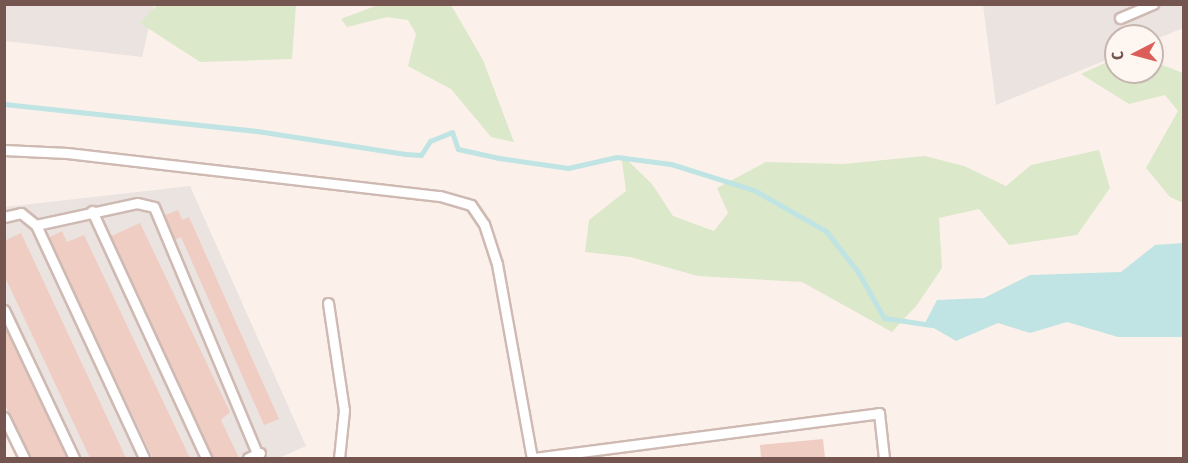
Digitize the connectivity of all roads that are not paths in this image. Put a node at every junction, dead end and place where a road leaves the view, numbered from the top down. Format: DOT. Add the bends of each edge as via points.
graph roads {
  1 [pos="1153,4"];
  2 [pos="1120,18"];
  3 [pos="4,150"];
  4 [pos="92,211"];
  5 [pos="4,218"];
  6 [pos="36,225"];
  7 [pos="328,303"];
  8 [pos="4,310"];
  9 [pos="4,417"];
  10 [pos="259,456"];
  11 [pos="24,459"];
  12 [pos="74,459"];
  13 [pos="144,459"];
  14 [pos="206,459"];
  15 [pos="248,459"];
  16 [pos="339,459"];
  17 [pos="533,459"];
  18 [pos="884,459"];
  1 -- 2 [label="lane"];
  3 -- 17 [label="lane" via="67,153 440,196 471,205 484,224 497,264"];
  4 -- 6 [label="lane"];
  4 -- 10 [label="lane" via="137,202 154,207"];
  4 -- 14 [label="lane"];
  5 -- 6 [label="lane" via="21,213"];
  6 -- 13 [label="lane"];
  7 -- 16 [label="lane" via="344,411"];
  8 -- 12 [label="lane"];
  9 -- 11 [label="lane"];
  10 -- 15 [label="lane"];
  17 -- 18 [label="lane" via="879,413"];
}
